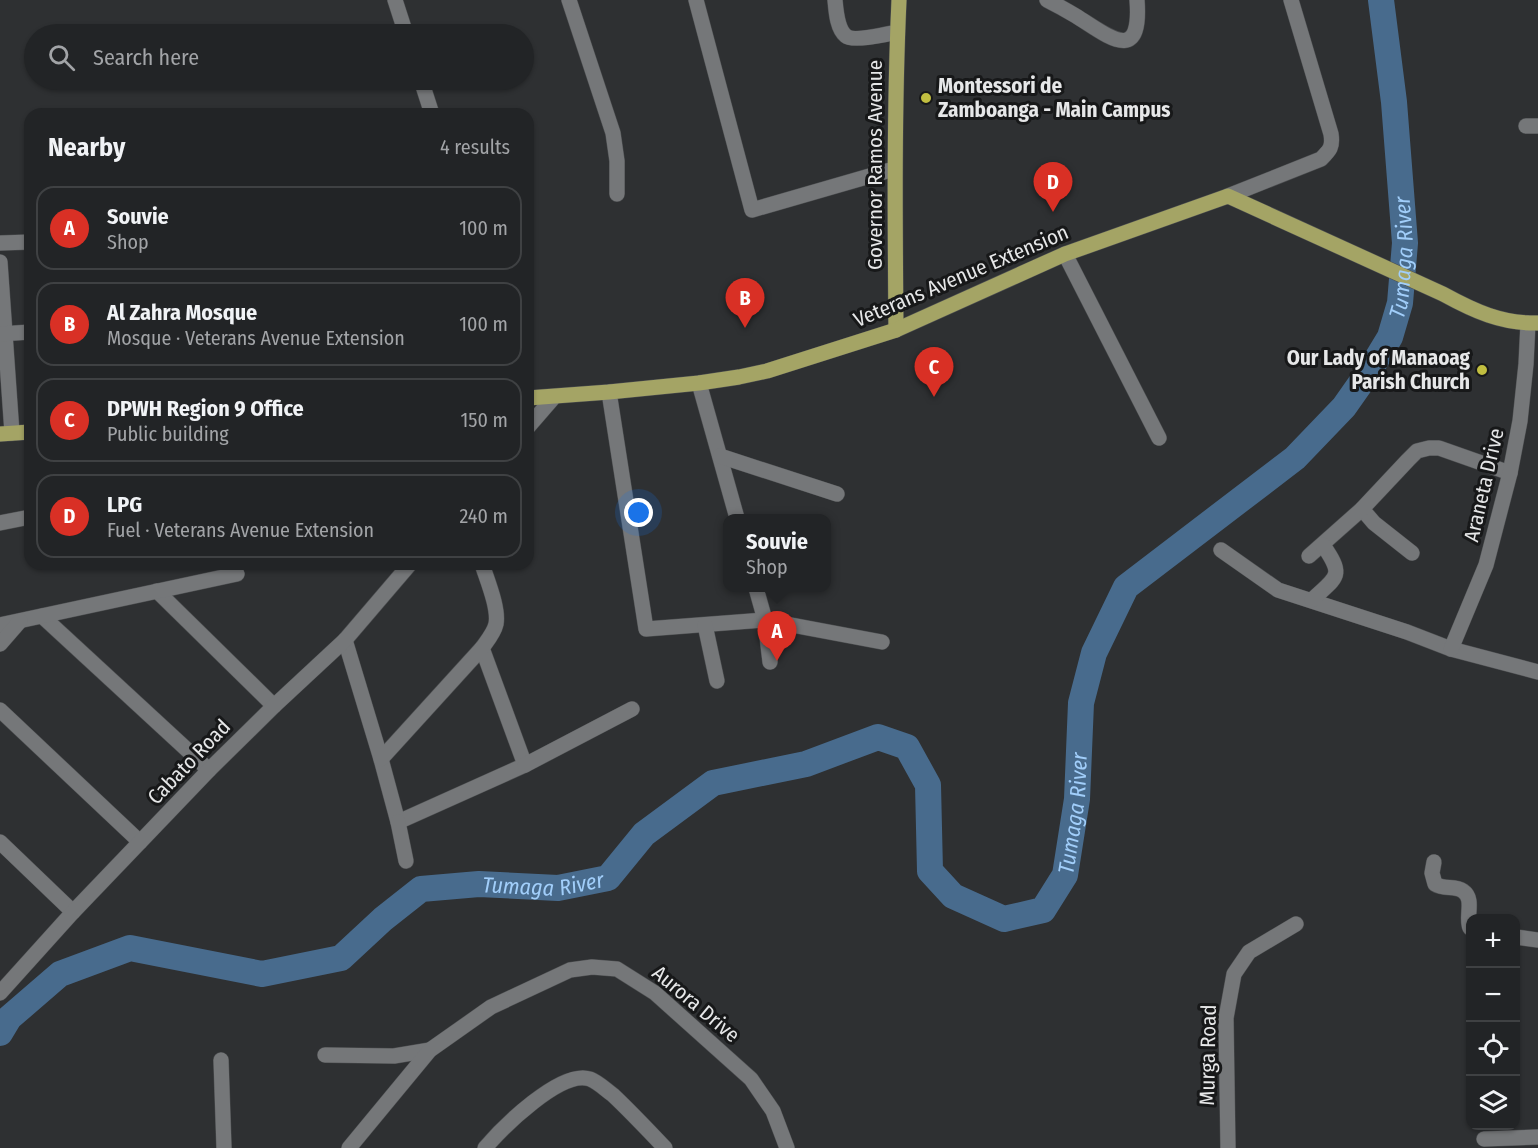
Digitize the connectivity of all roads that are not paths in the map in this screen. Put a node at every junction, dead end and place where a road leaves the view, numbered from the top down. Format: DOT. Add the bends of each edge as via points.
graph roads {
  1 [pos="395,0"];
  2 [pos="569,0"];
  3 [pos="696,0"];
  4 [pos="835,0"];
  5 [pos="898,0"];
  6 [pos="1047,0"];
  7 [pos="1137,0"];
  8 [pos="1291,0"];
  9 [pos="403,24"];
  10 [pos="897,32"];
  11 [pos="424,90"];
  12 [pos="430,108"];
  13 [pos="894,170"];
  14 [pos="617,194"];
  15 [pos="1227,196"];
  16 [pos="24,242"];
  17 [pos="0,243"];
  18 [pos="1065,254"];
  19 [pos="0,262"];
  20 [pos="0,270"];
  21 [pos="1533,323"];
  22 [pos="896,330"];
  23 [pos="24,332"];
  24 [pos="2,334"];
  25 [pos="699,383"];
  26 [pos="609,392"];
  27 [pos="554,397"];
  28 [pos="534,398"];
  29 [pos="534,420"];
  30 [pos="24,432"];
  31 [pos="6,433"];
  32 [pos="1159,438"];
  33 [pos="720,456"];
  34 [pos="1510,472"];
  35 [pos="837,494"];
  36 [pos="1362,509"];
  37 [pos="736,514"];
  38 [pos="24,518"];
  39 [pos="0,523"];
  40 [pos="1323,545"];
  41 [pos="1221,550"];
  42 [pos="1412,553"];
  43 [pos="1310,556"];
  44 [pos="405,570"];
  45 [pos="484,570"];
  46 [pos="237,574"];
  47 [pos="157,591"];
  48 [pos="757,592"];
  49 [pos="1312,600"];
  50 [pos="42,616"];
  51 [pos="765,620"];
  52 [pos="20,621"];
  53 [pos="0,625"];
  54 [pos="705,625"];
  55 [pos="345,640"];
  56 [pos="882,642"];
  57 [pos="0,644"];
  58 [pos="482,648"];
  59 [pos="1450,649"];
  60 [pos="770,662"];
  61 [pos="1538,672"];
  62 [pos="717,681"];
  63 [pos="274,706"];
  64 [pos="632,709"];
  65 [pos="0,710"];
  66 [pos="381,759"];
  67 [pos="525,765"];
  68 [pos="209,770"];
  69 [pos="398,822"];
  70 [pos="0,842"];
  71 [pos="140,842"];
  72 [pos="406,861"];
  73 [pos="1434,862"];
  74 [pos="73,912"];
  75 [pos="1468,914"];
  76 [pos="1296,924"];
  77 [pos="1520,938"];
  78 [pos="1538,940"];
  79 [pos="2,985"];
  80 [pos="430,1050"];
  81 [pos="325,1055"];
  82 [pos="221,1060"];
  83 [pos="1538,1137"];
  84 [pos="1484,1139"];
  85 [pos="224,1148"];
  86 [pos="350,1148"];
  87 [pos="485,1148"];
  88 [pos="665,1148"];
  89 [pos="787,1148"];
  90 [pos="1228,1148"];
  1 -- 9 [label="street"];
  2 -- 14 [label="street" via="613,133"];
  3 -- 13 [label="street" via="752,210"];
  4 -- 10 [label="street" via="840,27 849,38"];
  5 -- 10 [label="main road, Governor Ramos Avenue"];
  6 -- 7 [label="street" via="1105,36 1126,40 1136,30"];
  8 -- 15 [label="street" via="1332,144 1321,159"];
  10 -- 13 [label="main road, Governor Ramos Avenue"];
  11 -- 12 [label="street"];
  13 -- 22 [label="main road, Governor Ramos Avenue"];
  15 -- 18 [label="main road, Veterans Avenue Extension"];
  15 -- 21 [label="main road" via="1475,311 1506,321"];
  16 -- 17 [label="street"];
  18 -- 22 [label="main road, Veterans Avenue Extension"];
  18 -- 32 [label="street"];
  19 -- 20 [label="street"];
  20 -- 24 [label="street"];
  21 -- 34 [label="street, Araneta Drive"];
  22 -- 25 [label="main road, Veterans Avenue Extension" via="767,371"];
  23 -- 24 [label="street"];
  24 -- 31 [label="street"];
  25 -- 26 [label="main road, Veterans Avenue Extension"];
  25 -- 33 [label="street"];
  26 -- 27 [label="main road, Veterans Avenue Extension"];
  26 -- 54 [label="street" via="646,629"];
  27 -- 28 [label="main road, Veterans Avenue Extension"];
  27 -- 29 [label="street"];
  30 -- 31 [label="main road"];
  33 -- 35 [label="street"];
  33 -- 37 [label="street"];
  34 -- 36 [label="street" via="1429,448 1407,459"];
  34 -- 59 [label="street, Araneta Drive" via="1486,565"];
  36 -- 40 [label="street"];
  36 -- 42 [label="street" via="1374,524"];
  38 -- 39 [label="street"];
  40 -- 43 [label="street"];
  40 -- 49 [label="street" via="1337,574"];
  41 -- 49 [label="street" via="1278,590"];
  44 -- 55 [label="street, Cabato Road"];
  45 -- 58 [label="street" via="496,623"];
  46 -- 47 [label="street"];
  47 -- 50 [label="street"];
  47 -- 63 [label="street"];
  48 -- 51 [label="street"];
  49 -- 59 [label="street"];
  50 -- 52 [label="street"];
  50 -- 68 [label="street"];
  51 -- 54 [label="street"];
  51 -- 56 [label="street"];
  51 -- 60 [label="street"];
  52 -- 53 [label="street"];
  52 -- 57 [label="street"];
  54 -- 62 [label="street"];
  55 -- 63 [label="street, Cabato Road"];
  55 -- 66 [label="street"];
  58 -- 66 [label="street"];
  58 -- 67 [label="street"];
  59 -- 61 [label="street"];
  63 -- 68 [label="street, Cabato Road"];
  64 -- 67 [label="street"];
  65 -- 71 [label="street"];
  66 -- 69 [label="street"];
  67 -- 69 [label="street"];
  68 -- 71 [label="street, Cabato Road"];
  69 -- 72 [label="street"];
  70 -- 74 [label="street"];
  71 -- 74 [label="street, Cabato Road"];
  73 -- 75 [label="street" via="1435,884 1465,892"];
  74 -- 79 [label="street, Cabato Road"];
  76 -- 90 [label="street, Murga Road" via="1248,952 1234,974 1226,1018"];
  77 -- 78 [label="street"];
  80 -- 81 [label="street" via="394,1056"];
  80 -- 86 [label="street, Aurora Drive"];
  80 -- 89 [label="street, Aurora Drive" via="491,1007 570,970 617,969 655,993 751,1079 773,1110"];
  82 -- 85 [label="street"];
  83 -- 84 [label="street"];
  87 -- 88 [label="street" via="516,1115 576,1078 589,1079 604,1088"];
}
